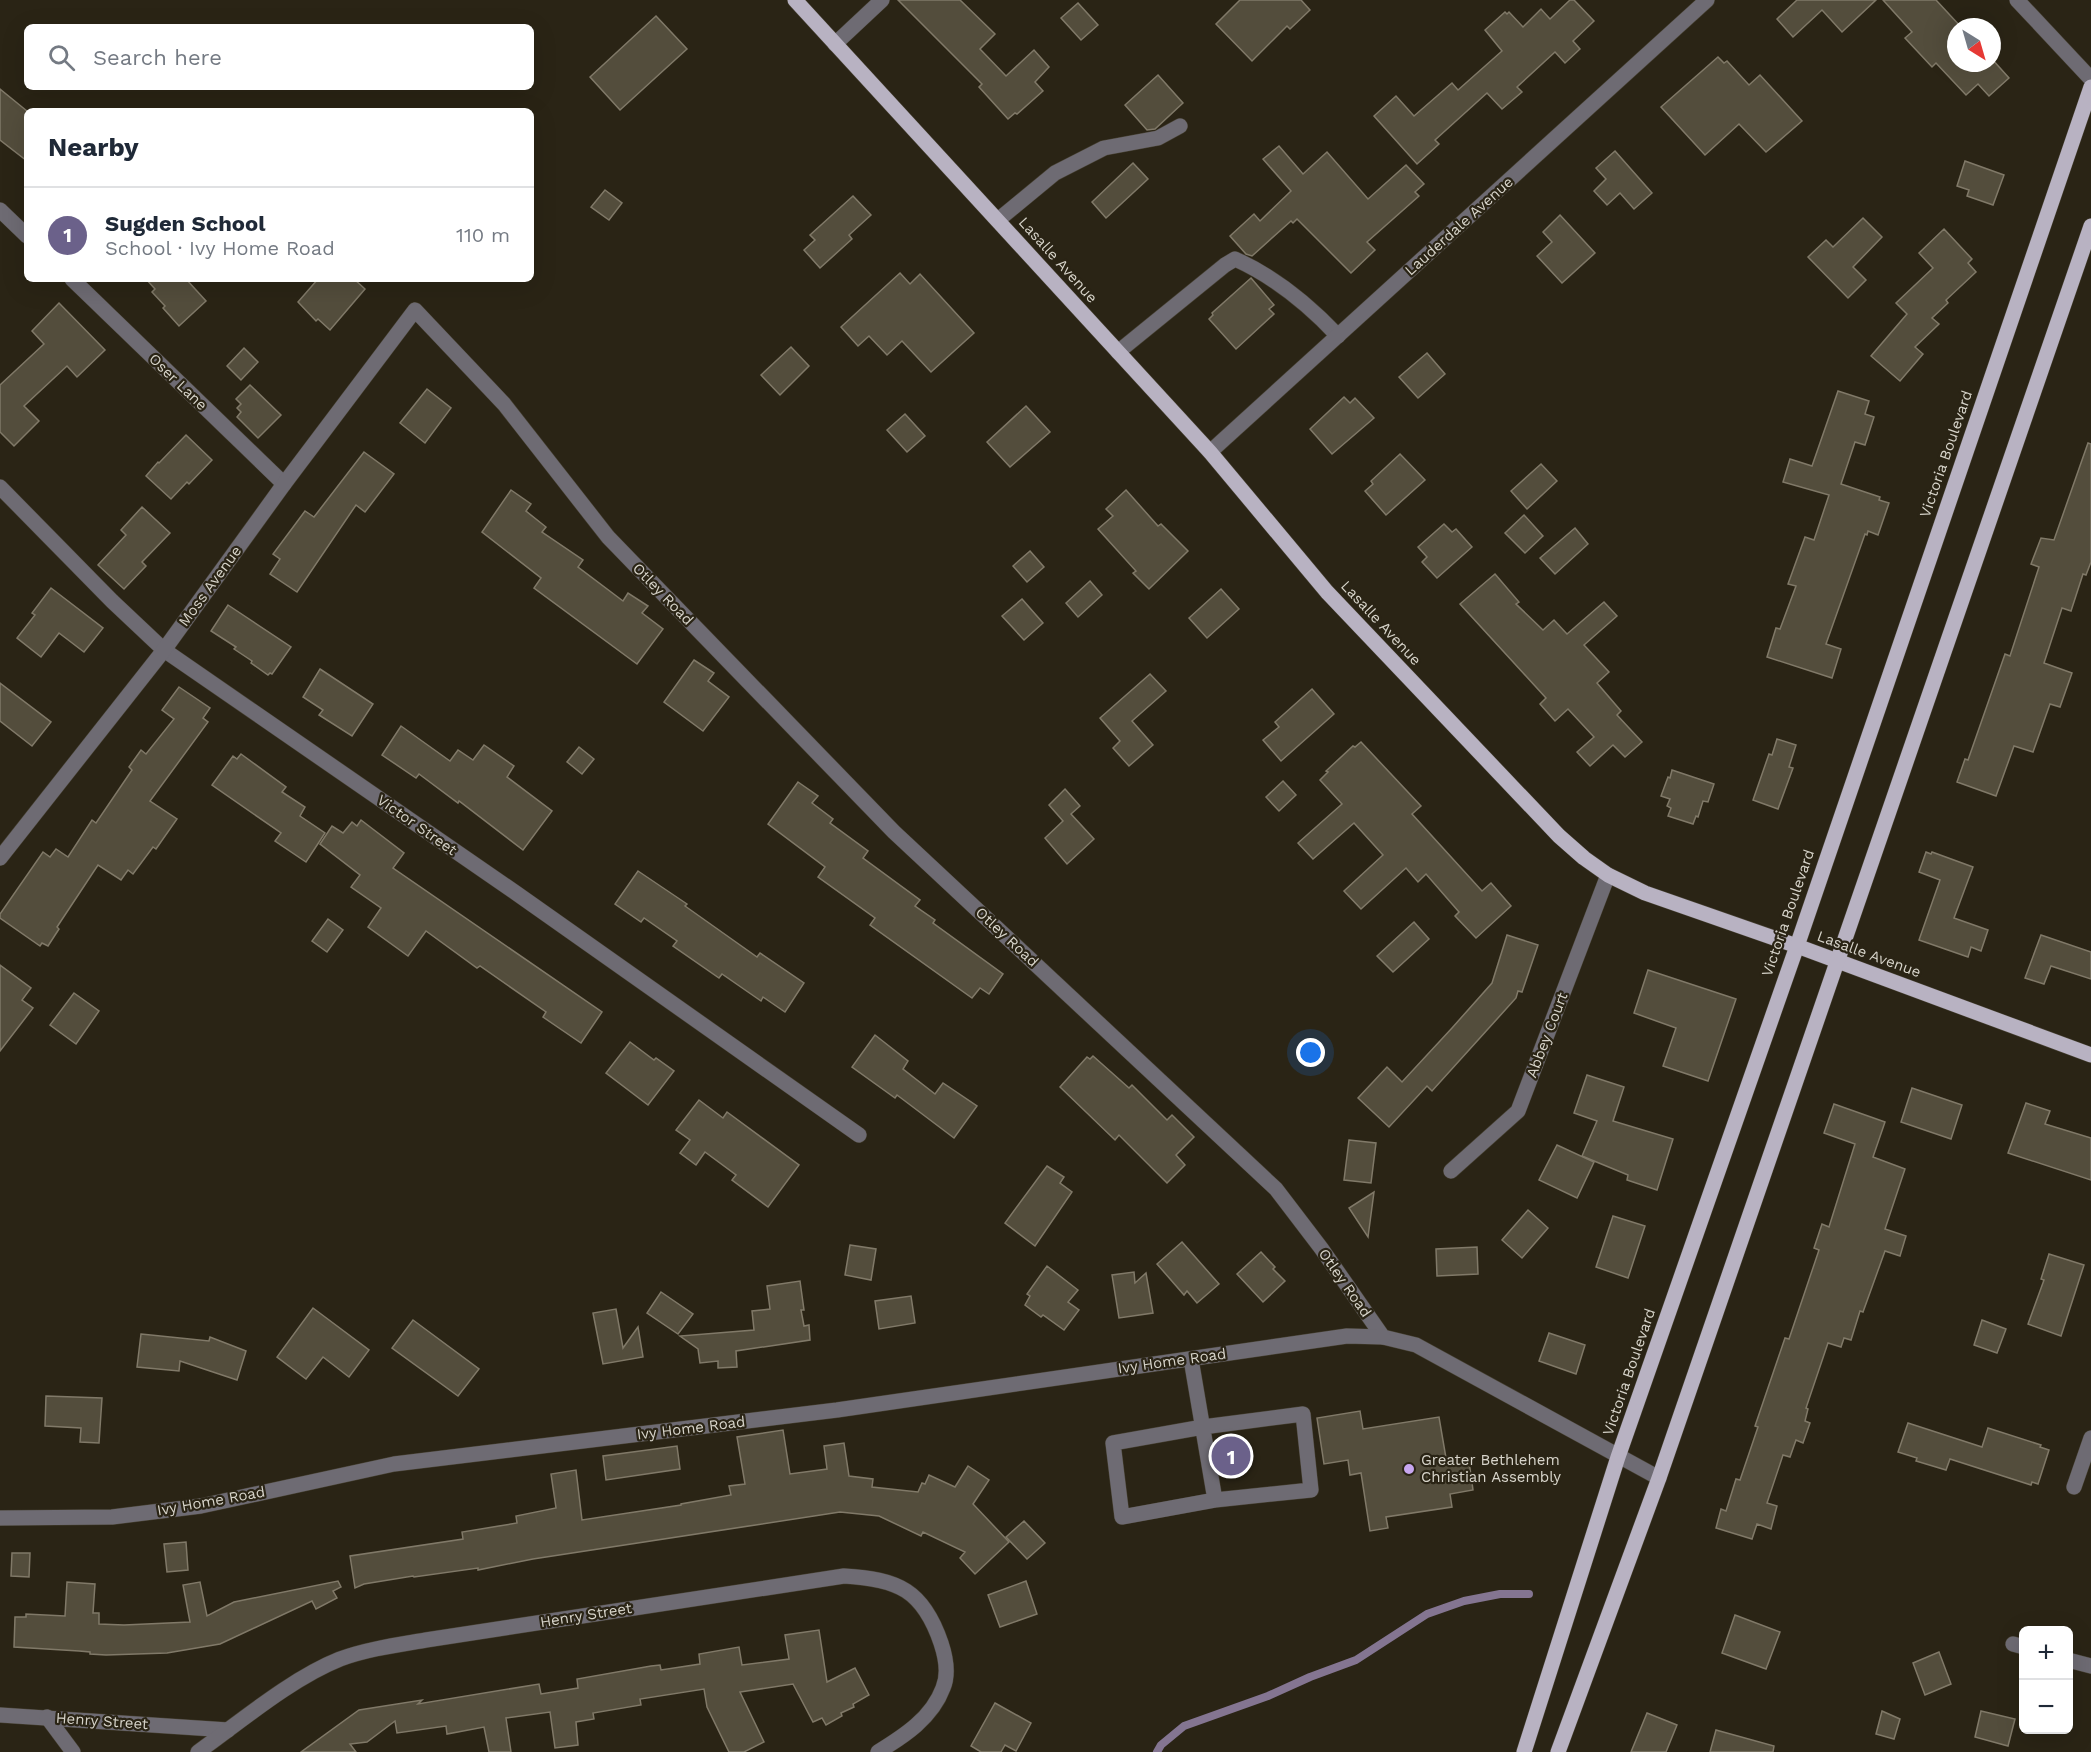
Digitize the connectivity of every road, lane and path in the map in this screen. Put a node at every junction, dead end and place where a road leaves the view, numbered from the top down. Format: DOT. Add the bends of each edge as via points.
graph roads {
  1 [pos="795,0"];
  2 [pos="882,0"];
  3 [pos="1707,0"];
  4 [pos="2017,0"];
  5 [pos="835,44"];
  6 [pos="2091,79"];
  7 [pos="2091,87"];
  8 [pos="1180,126"];
  9 [pos="0,210"];
  10 [pos="998,220"];
  11 [pos="2091,226"];
  12 [pos="24,233"];
  13 [pos="75,282"];
  14 [pos="416,310"];
  15 [pos="1338,336"];
  16 [pos="1118,352"];
  17 [pos="1210,452"];
  18 [pos="284,484"];
  19 [pos="0,487"];
  20 [pos="164,650"];
  21 [pos="0,858"];
  22 [pos="1608,875"];
  23 [pos="1797,946"];
  24 [pos="1838,961"];
  25 [pos="2091,1055"];
  26 [pos="859,1135"];
  27 [pos="1451,1171"];
  28 [pos="1383,1337"];
  29 [pos="1191,1359"];
  30 [pos="1203,1426"];
  31 [pos="2091,1438"];
  32 [pos="1618,1457"];
  33 [pos="1659,1478"];
  34 [pos="2074,1487"];
  35 [pos="1215,1500"];
  36 [pos="0,1518"];
  37 [pos="2073,1661"];
  38 [pos="2091,1666"];
  39 [pos="0,1715"];
  40 [pos="47,1717"];
  41 [pos="228,1730"];
  42 [pos="73,1752"];
  43 [pos="198,1752"];
  44 [pos="879,1752"];
  45 [pos="1524,1752"];
  46 [pos="1558,1752"];
  1 -- 5 [label="main road, Lasalle Avenue"];
  2 -- 5 [label="street"];
  3 -- 15 [label="street, Lauderdale Avenue"];
  4 -- 6 [label="street"];
  5 -- 10 [label="main road, Lasalle Avenue"];
  7 -- 23 [label="main road, Victoria Boulevard"];
  8 -- 10 [label="street" via="1158,138 1104,148 1055,173"];
  9 -- 12 [label="street"];
  10 -- 16 [label="main road, Lasalle Avenue"];
  11 -- 24 [label="main road"];
  13 -- 18 [label="street, Oser Lane"];
  14 -- 18 [label="street, Moss Avenue"];
  14 -- 28 [label="street, Otley Road" via="504,404 608,537 886,823 1276,1189"];
  15 -- 16 [label="street" via="1277,282 1235,259"];
  15 -- 17 [label="street, Lauderdale Avenue"];
  16 -- 17 [label="main road, Lasalle Avenue"];
  17 -- 22 [label="main road, Lasalle Avenue" via="1335,601 1559,836"];
  18 -- 20 [label="street, Moss Avenue"];
  19 -- 20 [label="street, Victor Street"];
  20 -- 21 [label="street, Moss Avenue"];
  20 -- 26 [label="street, Victor Street"];
  22 -- 23 [label="main road, Lasalle Avenue" via="1645,893"];
  22 -- 27 [label="street, Abbey Court" via="1518,1112"];
  23 -- 24 [label="main road, Lasalle Avenue"];
  23 -- 32 [label="main road, Victoria Boulevard"];
  24 -- 25 [label="main road, Lasalle Avenue"];
  24 -- 33 [label="main road"];
  28 -- 29 [label="street, Ivy Home Road" via="1347,1336"];
  28 -- 32 [label="street" via="1416,1345"];
  29 -- 30 [label="street"];
  29 -- 36 [label="street, Ivy Home Road" via="837,1410 394,1464 201,1506 112,1517"];
  30 -- 35 [label="street"];
  30 -- 35 [label="street" via="1113,1443 1122,1517"];
  30 -- 35 [label="street" via="1303,1414 1311,1490"];
  31 -- 34 [label="street"];
  32 -- 33 [label="street"];
  32 -- 45 [label="main road, Victoria Boulevard"];
  33 -- 46 [label="main road"];
  37 -- 38 [label="street"];
  39 -- 40 [label="street, Henry Street"];
  40 -- 41 [label="street, Henry Street"];
  40 -- 42 [label="street"];
  41 -- 43 [label="street, Henry Street"];
  41 -- 44 [label="street, Henry Street" via="321,1667 375,1649 844,1576 874,1578 900,1587 923,1605 939,1636 947,1670 944,1688 921,1722"];
}
